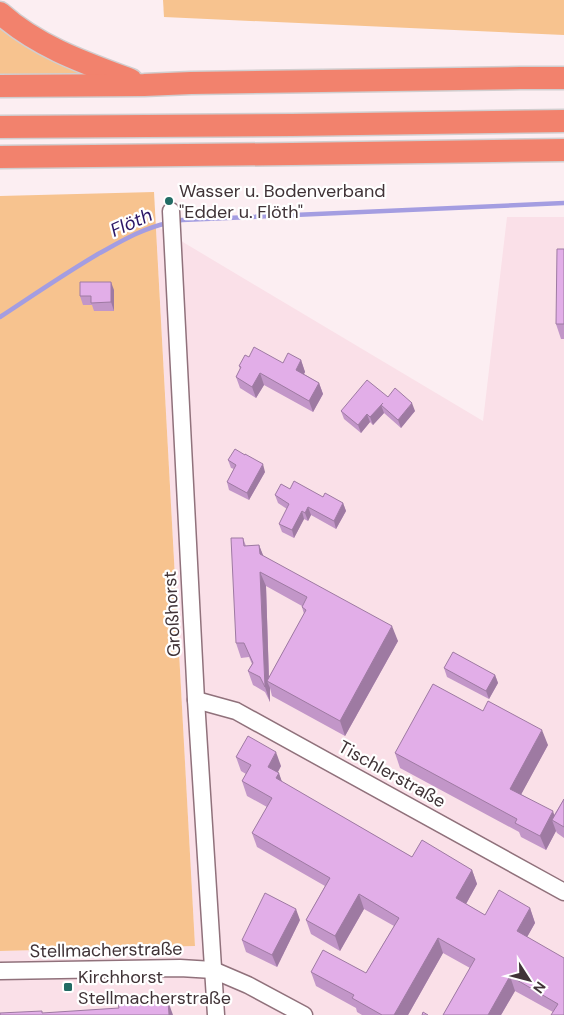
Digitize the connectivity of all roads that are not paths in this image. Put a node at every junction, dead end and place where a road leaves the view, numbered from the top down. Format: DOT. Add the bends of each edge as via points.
graph roads {
  1 [pos="0,13"];
  2 [pos="564,78"];
  3 [pos="144,85"];
  4 [pos="0,86"];
  5 [pos="564,121"];
  6 [pos="0,127"];
  7 [pos="564,150"];
  8 [pos="0,157"];
  9 [pos="171,213"];
  10 [pos="196,700"];
  11 [pos="564,892"];
  12 [pos="213,970"];
  13 [pos="0,971"];
  14 [pos="216,1015"];
  15 [pos="304,1015"];
  1 -- 3 [label="highway" via="40,42 70,57"];
  2 -- 3 [label="highway"];
  3 -- 4 [label="highway"];
  5 -- 6 [label="highway"];
  7 -- 8 [label="highway"];
  9 -- 10 [label="street, Großhorst"];
  10 -- 11 [label="street, Tischlerstraße" via="236,711"];
  10 -- 12 [label="street, Großhorst"];
  12 -- 13 [label="street, Stellmacherstraße"];
  12 -- 14 [label="street, Großhorst"];
  12 -- 15 [label="street"];
}
